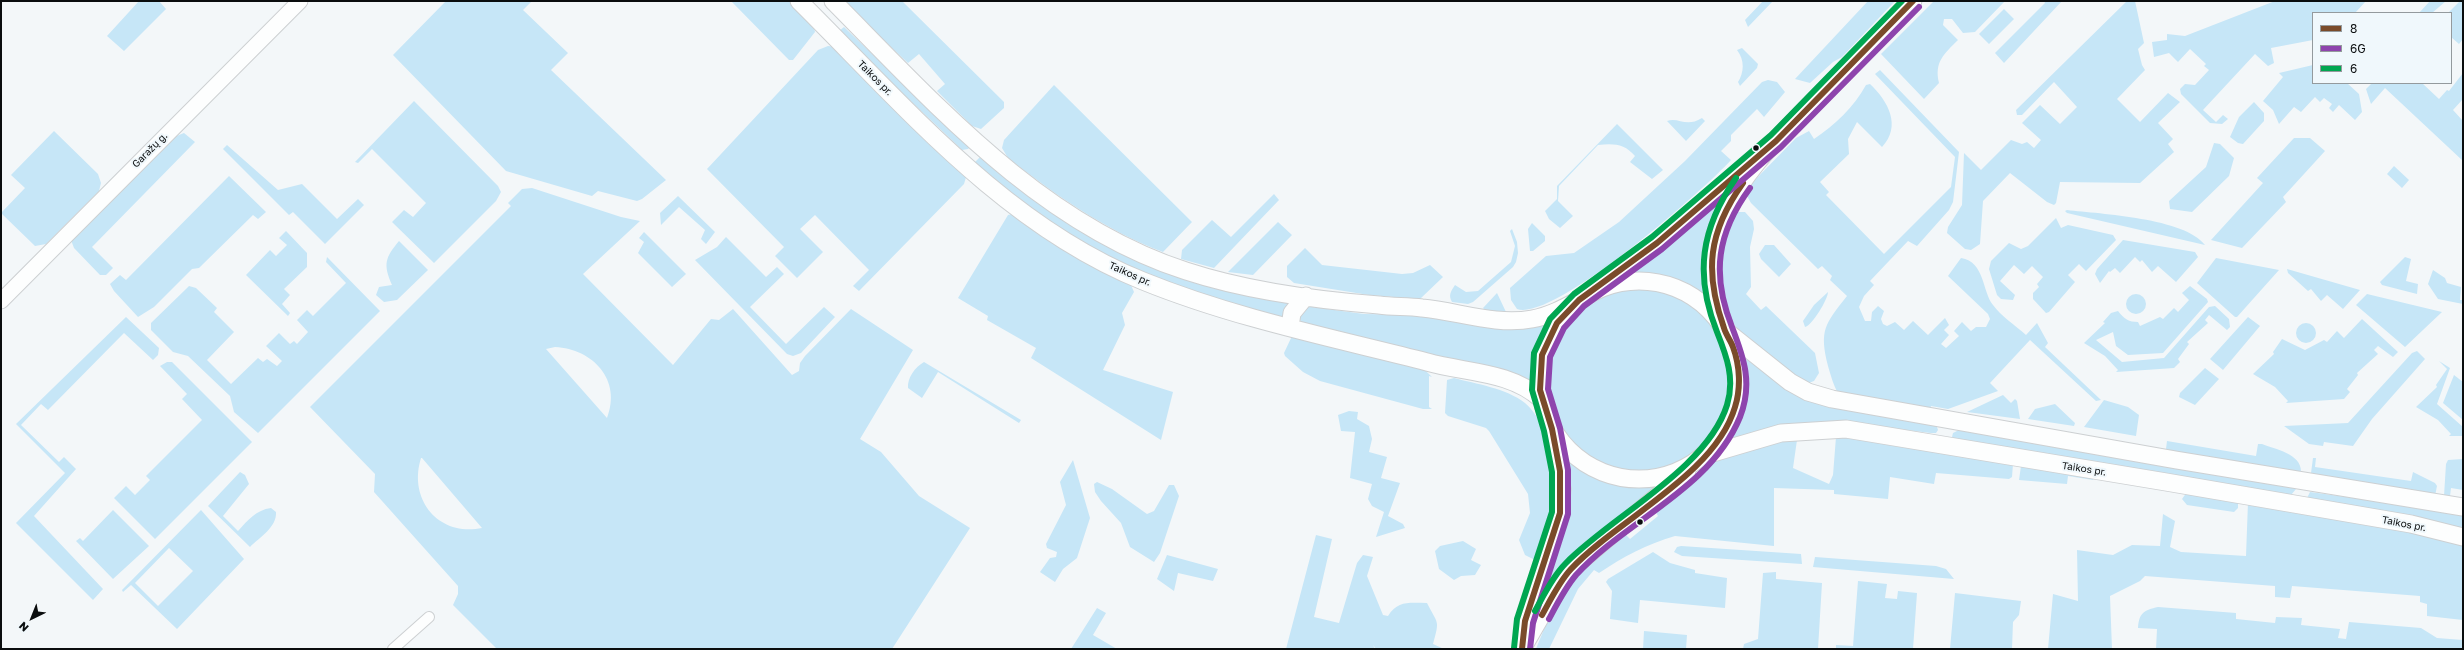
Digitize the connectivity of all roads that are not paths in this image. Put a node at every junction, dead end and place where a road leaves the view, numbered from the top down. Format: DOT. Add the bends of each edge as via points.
graph roads {
  1 [pos="300,1"];
  2 [pos="799,1"];
  3 [pos="833,1"];
  4 [pos="1913,1"];
  5 [pos="854,22"];
  6 [pos="829,31"];
  7 [pos="1776,140"];
  8 [pos="980,146"];
  9 [pos="956,157"];
  10 [pos="1637,259"];
  11 [pos="1306,296"];
  12 [pos="1586,296"];
  13 [pos="1,301"];
  14 [pos="1541,317"];
  15 [pos="1290,327"];
  16 [pos="1724,329"];
  17 [pos="1442,366"];
  18 [pos="1541,399"];
  19 [pos="1947,420"];
  20 [pos="1552,429"];
  21 [pos="1942,445"];
  22 [pos="1556,456"];
  23 [pos="1702,458"];
  24 [pos="2303,480"];
  25 [pos="2298,505"];
  26 [pos="2463,507"];
  27 [pos="2463,537"];
  28 [pos="429,617"];
  29 [pos="393,649"];
  30 [pos="1522,649"];
  1 -- 13 [label="street, Garažų g."];
  2 -- 6 [label="main road, Taikos pr."];
  3 -- 5 [label="main road"];
  4 -- 7 [label="main road"];
  5 -- 6 [label="main road" via="836,24"];
  5 -- 8 [label="main road"];
  6 -- 9 [label="main road, Taikos pr."];
  7 -- 10 [label="main road"];
  7 -- 16 [label="main road" via="1726,204 1715,232 1710,261 1711,279"];
  8 -- 9 [label="main road" via="973,154"];
  8 -- 11 [label="main road" via="1050,201 1145,255 1184,270 1228,282"];
  9 -- 15 [label="main road, Taikos pr." via="990,187 1037,222 1072,245 1117,269 1190,297"];
  10 -- 12 [label="main road"];
  10 -- 14 [label="main road"];
  11 -- 14 [label="main road" via="1516,320"];
  11 -- 15 [label="main road" via="1292,313"];
  12 -- 14 [label="main road" via="1559,311"];
  12 -- 16 [label="main road" via="1610,285 1628,281 1665,284 1698,300"];
  12 -- 18 [label="main road" via="1557,323 1548,338 1540,372"];
  15 -- 17 [label="main road, Taikos pr."];
  16 -- 19 [label="main road" via="1790,382 1808,392 1856,404"];
  16 -- 23 [label="main road" via="1737,363 1737,397 1726,428"];
  17 -- 18 [label="main road, Taikos pr." via="1510,379 1523,385"];
  17 -- 22 [label="main road" via="1524,398 1538,412"];
  18 -- 20 [label="main road"];
  19 -- 21 [label="main road"];
  19 -- 24 [label="main road"];
  20 -- 22 [label="main road"];
  20 -- 23 [label="main road" via="1578,459 1595,470 1634,480 1674,474"];
  21 -- 23 [label="main road, Taikos pr." via="1846,429 1821,430 1781,434"];
  21 -- 25 [label="main road, Taikos pr."];
  22 -- 30 [label="main road" via="1562,489 1560,513 1525,621"];
  23 -- 30 [label="main road" via="1571,569"];
  24 -- 25 [label="main road"];
  24 -- 26 [label="main road"];
  25 -- 27 [label="main road, Taikos pr." via="2411,524"];
  28 -- 29 [label="street"];
}
